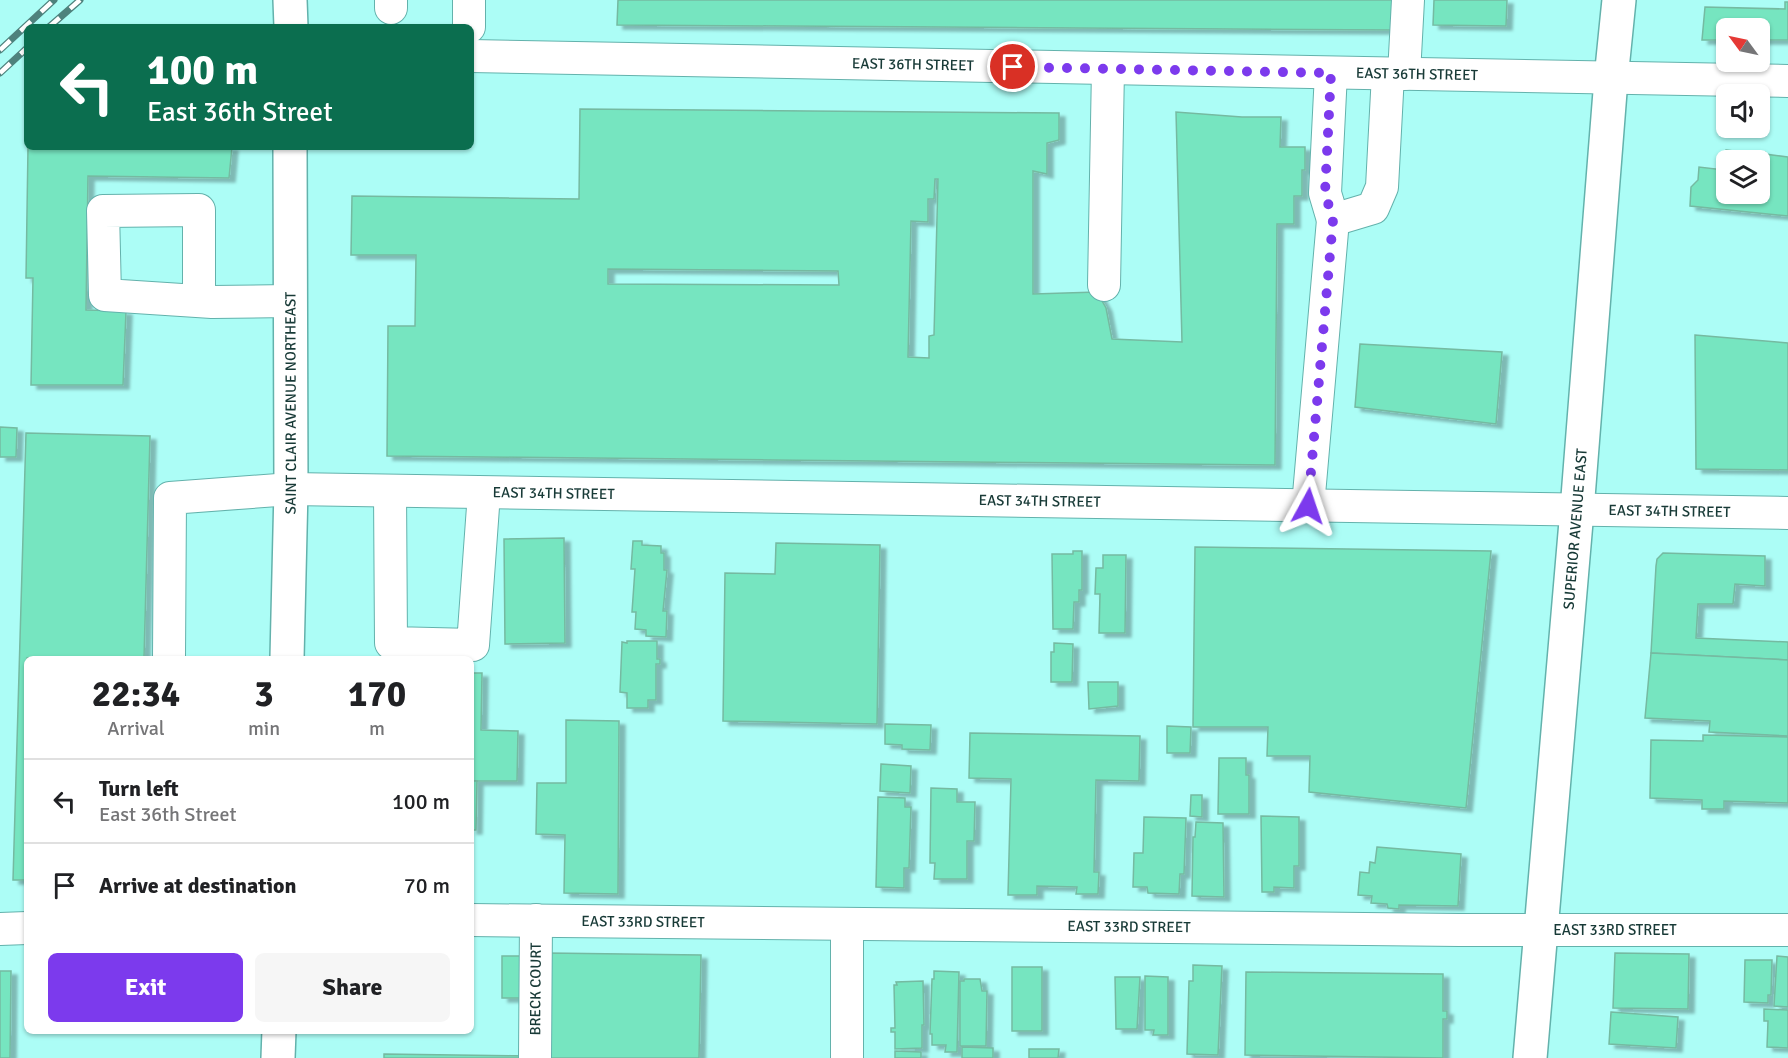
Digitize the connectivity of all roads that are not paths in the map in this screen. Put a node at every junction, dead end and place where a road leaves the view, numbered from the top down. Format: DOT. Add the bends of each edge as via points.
graph roads {
  1 [pos="290,0"];
  2 [pos="469,0"];
  3 [pos="1408,0"];
  4 [pos="1619,0"];
  5 [pos="291,24"];
  6 [pos="469,24"];
  7 [pos="474,56"];
  8 [pos="1108,69"];
  9 [pos="1331,73"];
  10 [pos="1396,74"];
  11 [pos="1611,79"];
  12 [pos="1788,81"];
  13 [pos="290,150"];
  14 [pos="1333,220"];
  15 [pos="1104,285"];
  16 [pos="199,300"];
  17 [pos="290,301"];
  18 [pos="291,489"];
  19 [pos="390,491"];
  20 [pos="484,493"];
  21 [pos="1308,506"];
  22 [pos="1577,510"];
  23 [pos="1788,513"];
  24 [pos="382,651"];
  25 [pos="169,656"];
  26 [pos="287,656"];
  27 [pos="474,920"];
  28 [pos="536,920"];
  29 [pos="847,925"];
  30 [pos="24,928"];
  31 [pos="0,929"];
  32 [pos="1542,929"];
  33 [pos="1788,930"];
  34 [pos="279,1034"];
  35 [pos="278,1058"];
  36 [pos="535,1058"];
  37 [pos="847,1058"];
  38 [pos="1530,1058"];
  1 -- 5 [label="main road"];
  2 -- 6 [label="street"];
  3 -- 10 [label="street"];
  4 -- 11 [label="main road, SUPERIOR AVENUE EAST"];
  7 -- 8 [label="street, EAST 36TH STREET"];
  8 -- 9 [label="street, EAST 36TH STREET"];
  8 -- 15 [label="street"];
  9 -- 10 [label="street, EAST 36TH STREET"];
  9 -- 14 [label="street" via="1325,193"];
  10 -- 11 [label="street, EAST 36TH STREET"];
  10 -- 14 [label="street" via="1382,187 1373,208"];
  11 -- 12 [label="street, EAST 36TH STREET"];
  11 -- 22 [label="main road, SUPERIOR AVENUE EAST"];
  13 -- 17 [label="main road, SAINT CLAIR AVENUE NORTHEAST"];
  14 -- 21 [label="street"];
  16 -- 17 [label="street"];
  17 -- 18 [label="main road, SAINT CLAIR AVENUE NORTHEAST"];
  18 -- 19 [label="street, EAST 34TH STREET"];
  18 -- 25 [label="street, EAST 34TH STREET" via="170,498"];
  18 -- 26 [label="main road, SAINT CLAIR AVENUE NORTHEAST"];
  19 -- 20 [label="street, EAST 34TH STREET"];
  19 -- 24 [label="street"];
  20 -- 21 [label="street, EAST 34TH STREET"];
  20 -- 24 [label="street" via="473,645"];
  21 -- 22 [label="street, EAST 34TH STREET"];
  22 -- 23 [label="street, EAST 34TH STREET"];
  22 -- 32 [label="main road, SUPERIOR AVENUE EAST"];
  27 -- 28 [label="street, EAST 33RD STREET"];
  28 -- 29 [label="street, EAST 33RD STREET"];
  28 -- 36 [label="street, BRECK COURT"];
  29 -- 32 [label="street, EAST 33RD STREET"];
  29 -- 37 [label="street"];
  30 -- 31 [label="street"];
  32 -- 33 [label="street, EAST 33RD STREET"];
  32 -- 38 [label="main road, SUPERIOR AVENUE EAST"];
  34 -- 35 [label="main road"];
}
